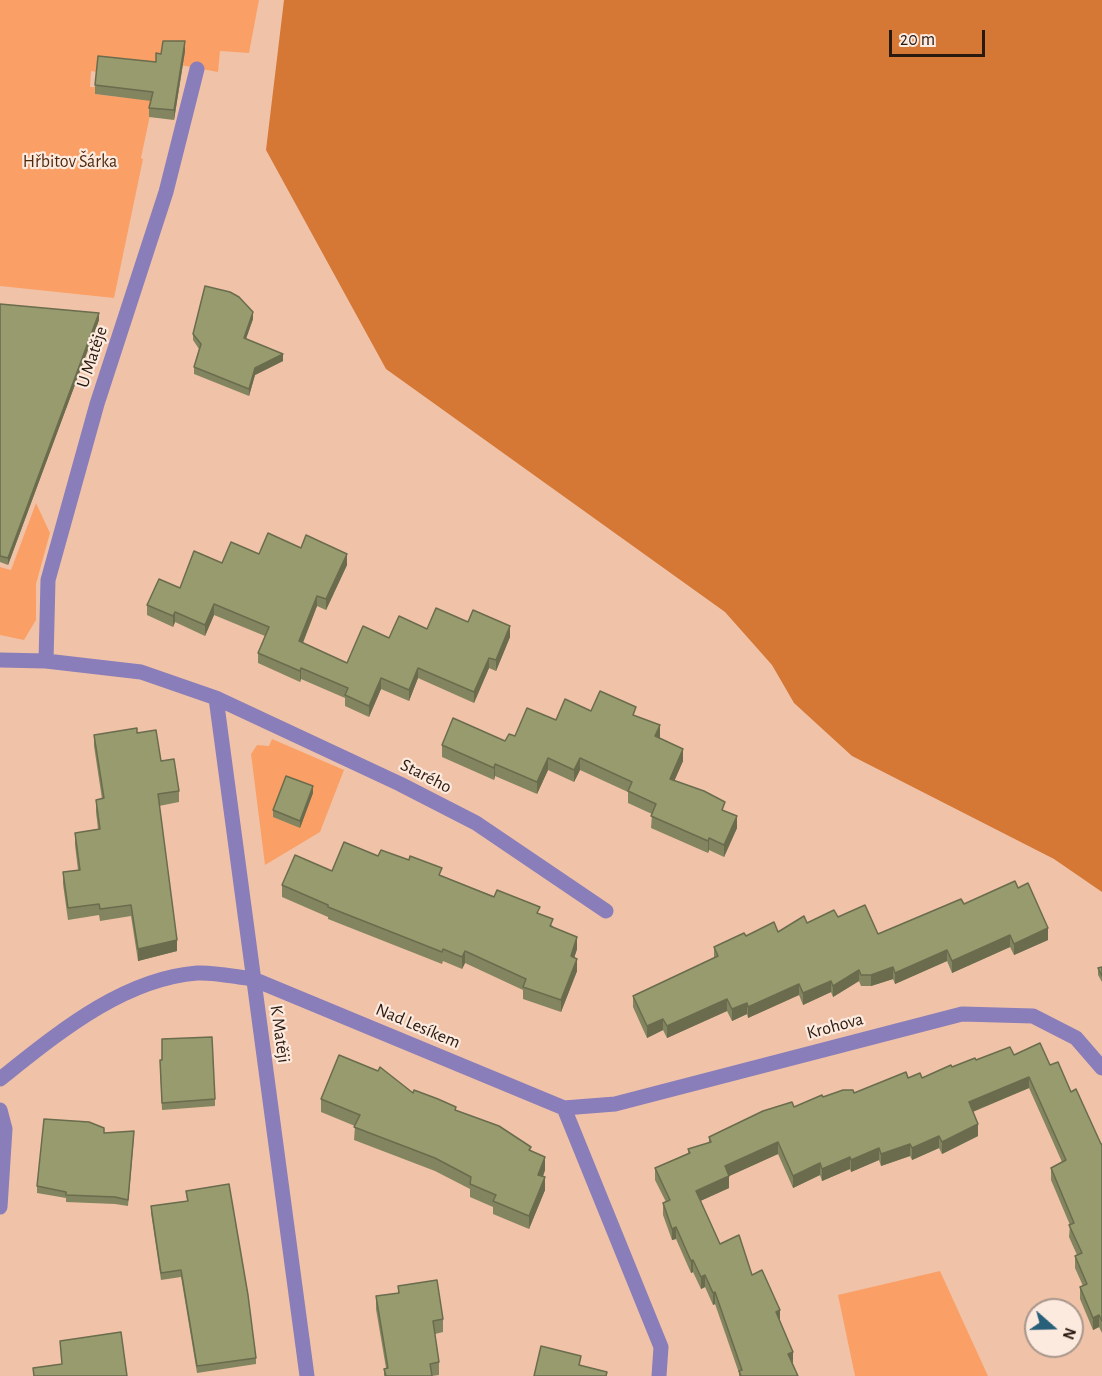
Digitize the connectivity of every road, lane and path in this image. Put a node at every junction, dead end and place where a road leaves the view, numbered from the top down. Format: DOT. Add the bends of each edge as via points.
graph roads {
  1 [pos="197,69"];
  2 [pos="0,660"];
  3 [pos="46,661"];
  4 [pos="216,698"];
  5 [pos="606,911"];
  6 [pos="253,978"];
  7 [pos="1102,1068"];
  8 [pos="0,1079"];
  9 [pos="564,1108"];
  10 [pos="0,1110"];
  11 [pos="0,1207"];
  12 [pos="307,1376"];
  13 [pos="660,1376"];
  1 -- 3 [label="street, U Matěje" via="166,192 97,404 48,580"];
  2 -- 3 [label="street"];
  3 -- 4 [label="street" via="141,672"];
  4 -- 5 [label="street, Starého" via="476,823"];
  4 -- 6 [label="street, K Matěji"];
  6 -- 8 [label="street, Nad Lesíkem" via="198,973 151,983 106,1004 47,1042"];
  6 -- 9 [label="street, Nad Lesíkem"];
  6 -- 12 [label="street, K Matěji"];
  7 -- 9 [label="street, Krohova" via="1076,1038 1033,1016 962,1014 615,1104"];
  9 -- 13 [label="street" via="661,1347"];
  10 -- 11 [label="street" via="5,1130"];
}
